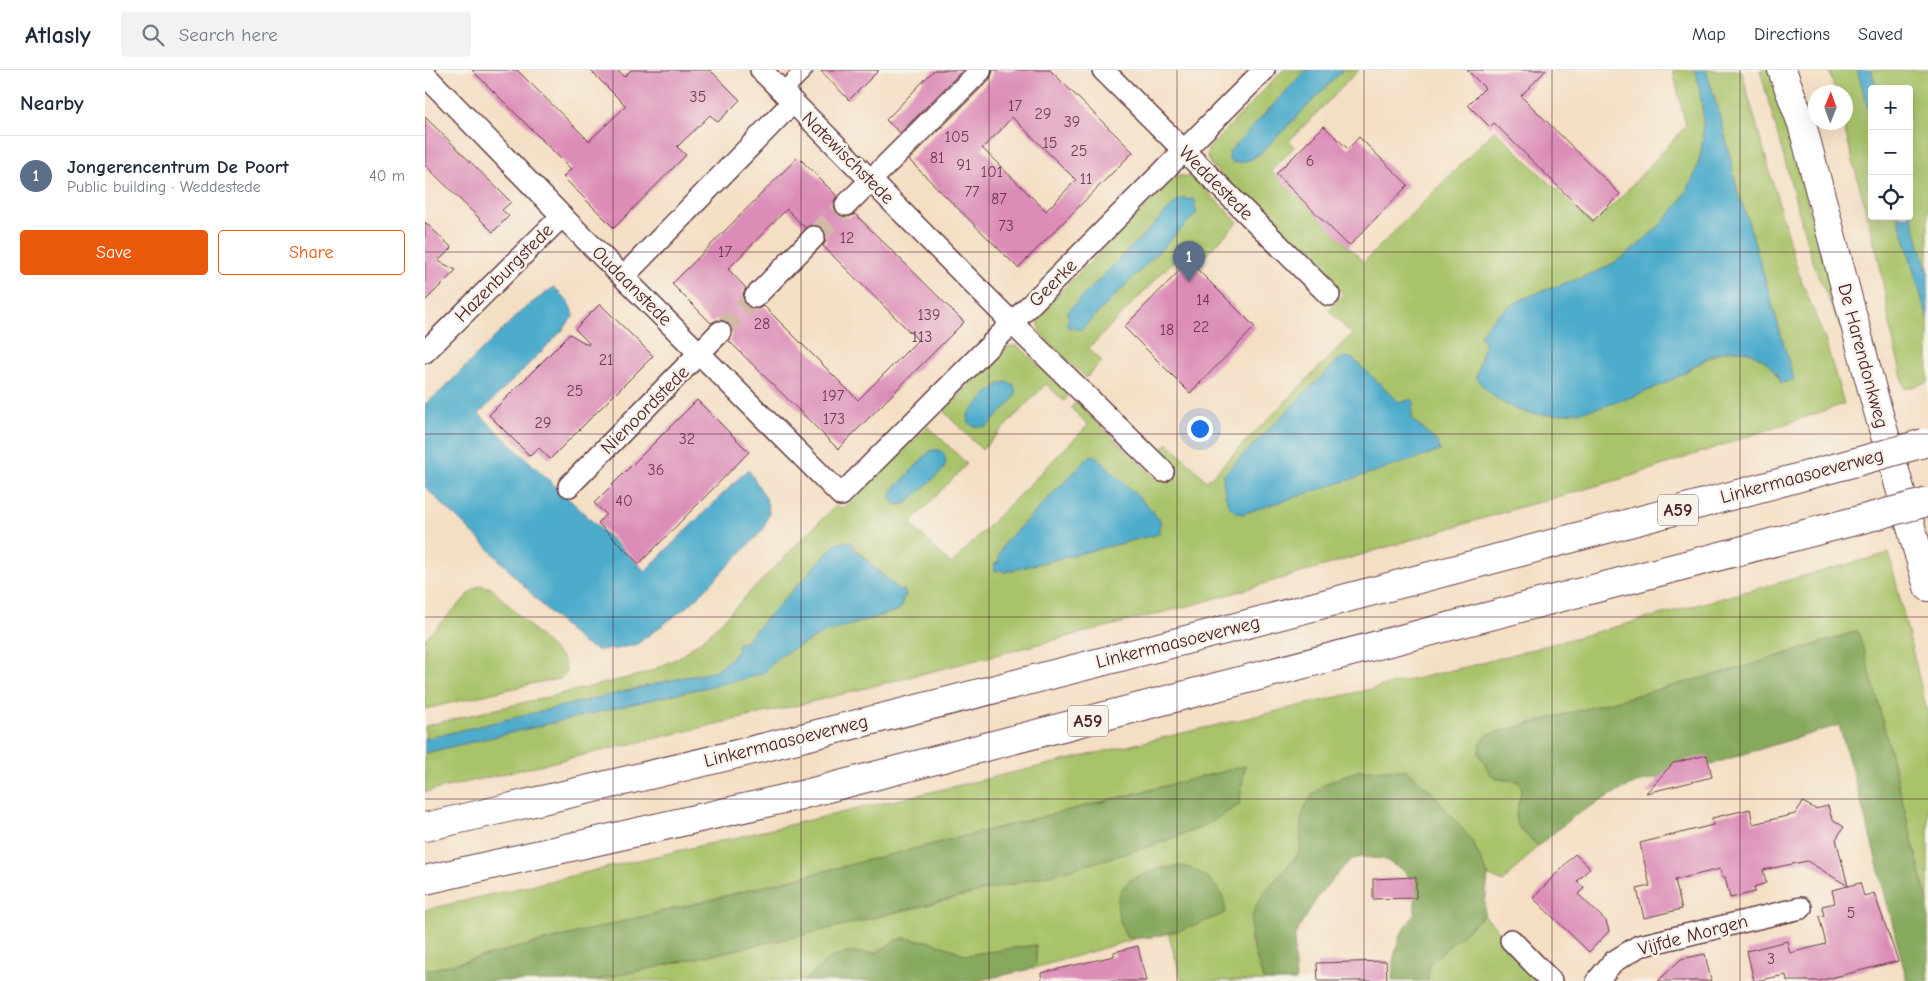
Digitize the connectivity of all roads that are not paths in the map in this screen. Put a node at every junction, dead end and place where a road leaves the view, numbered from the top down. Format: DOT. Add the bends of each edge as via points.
graph roads {
  1 [pos="761,70"];
  2 [pos="803,70"];
  3 [pos="981,70"];
  4 [pos="1103,70"];
  5 [pos="1264,70"];
  6 [pos="1783,70"];
  7 [pos="1796,70"];
  8 [pos="425,75"];
  9 [pos="788,96"];
  10 [pos="1801,124"];
  11 [pos="1183,151"];
  12 [pos="871,181"];
  13 [pos="846,205"];
  14 [pos="562,216"];
  15 [pos="815,237"];
  16 [pos="623,277"];
  17 [pos="1329,295"];
  18 [pos="755,297"];
  19 [pos="1013,323"];
  20 [pos="720,332"];
  21 [pos="425,352"];
  22 [pos="700,354"];
  23 [pos="1926,442"];
  24 [pos="1163,471"];
  25 [pos="569,486"];
  26 [pos="841,495"];
  27 [pos="1928,502"];
  28 [pos="1928,587"];
  29 [pos="425,827"];
  30 [pos="425,880"];
  31 [pos="1801,908"];
  32 [pos="1511,940"];
  33 [pos="1551,981"];
  34 [pos="1597,981"];
  1 -- 9 [label="street"];
  2 -- 9 [label="street"];
  3 -- 12 [label="street"];
  4 -- 11 [label="street, Weddestede"];
  5 -- 11 [label="street, Geerke"];
  6 -- 10 [label="main road, De Harendonkweg"];
  7 -- 10 [label="main road, De Harendonkweg"];
  8 -- 14 [label="street, Oudaanstede"];
  9 -- 12 [label="street, Natewischstede"];
  9 -- 16 [label="street, Natewischstede"];
  10 -- 28 [label="main road, De Harendonkweg"];
  11 -- 17 [label="street, Weddestede"];
  11 -- 19 [label="street, Geerke"];
  12 -- 13 [label="street"];
  12 -- 19 [label="street, Natewischstede"];
  14 -- 16 [label="street, Oudaanstede"];
  14 -- 21 [label="street, Hazenburgstede"];
  15 -- 18 [label="street"];
  16 -- 22 [label="street, Oudaanstede"];
  19 -- 24 [label="street, Natewischstede"];
  19 -- 26 [label="street, Geerke"];
  20 -- 22 [label="street, Nienoordstede"];
  22 -- 25 [label="street, Nienoordstede"];
  22 -- 26 [label="street, Oudaanstede"];
  23 -- 29 [label="main road, Linkermaasoeverweg / A59, bridge" via="1282,616 798,739"];
  27 -- 30 [label="main road, A59, bridge" via="801,795"];
  31 -- 34 [label="street, Vijfde Morgen" via="1639,946 1613,962"];
  32 -- 33 [label="street"];
}
